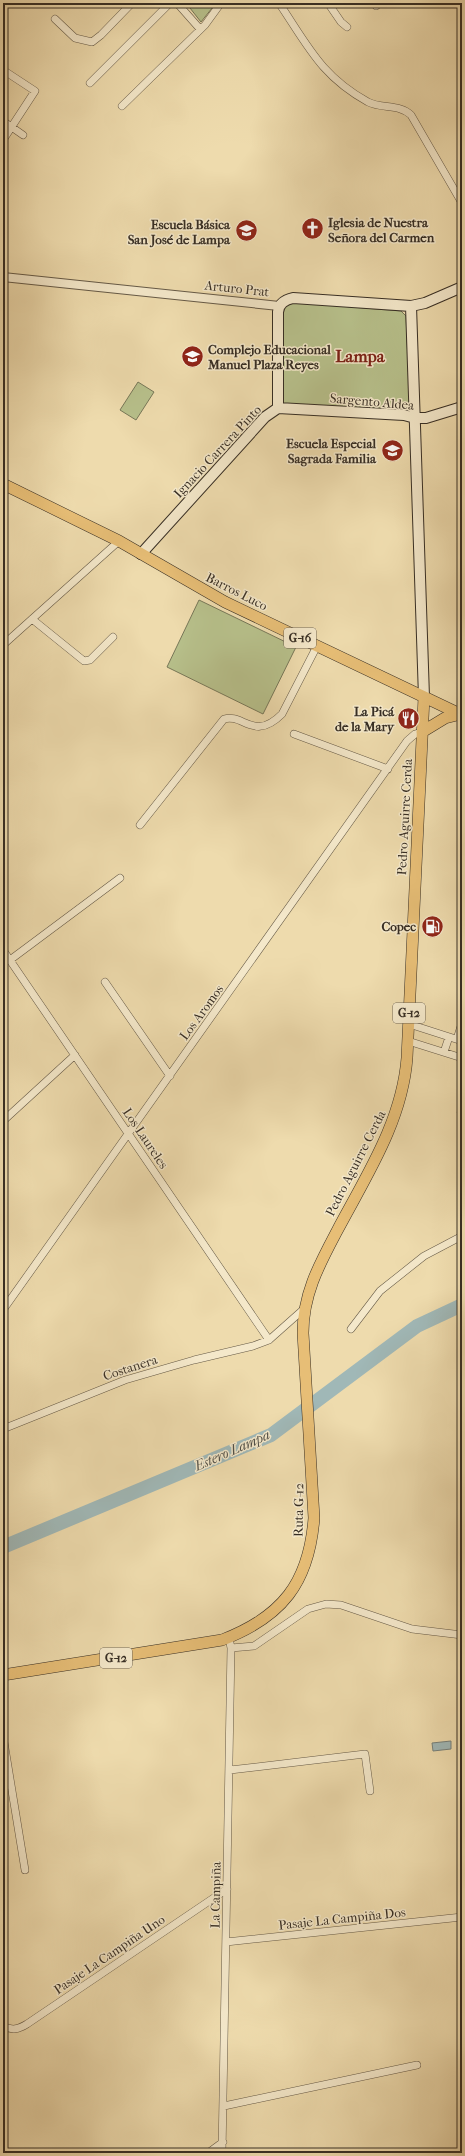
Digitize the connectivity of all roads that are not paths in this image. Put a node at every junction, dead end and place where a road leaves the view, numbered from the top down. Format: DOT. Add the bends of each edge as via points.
graph roads {
  1 [pos="132,3"];
  2 [pos="170,3"];
  3 [pos="177,3"];
  4 [pos="221,3"];
  5 [pos="328,3"];
  6 [pos="282,4"];
  7 [pos="55,19"];
  8 [pos="347,27"];
  9 [pos="200,29"];
  10 [pos="3,70"];
  11 [pos="90,83"];
  12 [pos="122,106"];
  13 [pos="3,121"];
  14 [pos="12,127"];
  15 [pos="22,135"];
  16 [pos="3,140"];
  17 [pos="462,203"];
  18 [pos="3,277"];
  19 [pos="462,287"];
  20 [pos="279,306"];
  21 [pos="411,306"];
  22 [pos="462,407"];
  23 [pos="278,408"];
  24 [pos="415,418"];
  25 [pos="3,484"];
  26 [pos="119,541"];
  27 [pos="141,554"];
  28 [pos="32,619"];
  29 [pos="113,637"];
  30 [pos="4,642"];
  31 [pos="317,646"];
  32 [pos="424,697"];
  33 [pos="461,714"];
  34 [pos="422,732"];
  35 [pos="294,734"];
  36 [pos="388,769"];
  37 [pos="140,825"];
  38 [pos="120,878"];
  39 [pos="3,950"];
  40 [pos="10,960"];
  41 [pos="105,982"];
  42 [pos="462,1023"];
  43 [pos="409,1024"];
  44 [pos="449,1037"];
  45 [pos="459,1040"];
  46 [pos="408,1041"];
  47 [pos="444,1052"];
  48 [pos="74,1055"];
  49 [pos="462,1058"];
  50 [pos="170,1076"];
  51 [pos="3,1121"];
  52 [pos="128,1134"];
  53 [pos="462,1236"];
  54 [pos="304,1308"];
  55 [pos="3,1310"];
  56 [pos="351,1329"];
  57 [pos="269,1340"];
  58 [pos="3,1429"];
  59 [pos="462,1635"];
  60 [pos="230,1643"];
  61 [pos="3,1675"];
  62 [pos="3,1736"];
  63 [pos="230,1770"];
  64 [pos="370,1791"];
  65 [pos="25,1870"];
  66 [pos="227,1889"];
  67 [pos="462,1917"];
  68 [pos="226,1942"];
  69 [pos="3,2026"];
  70 [pos="417,2065"];
  71 [pos="224,2106"];
  72 [pos="222,2142"];
  73 [pos="208,2153"];
  74 [pos="222,2153"];
  1 -- 7 [label="street" via="92,42 75,38"];
  2 -- 11 [label="street"];
  3 -- 9 [label="street"];
  4 -- 9 [label="street"];
  5 -- 8 [label="street"];
  6 -- 17 [label="street" via="317,60 334,79 377,106 406,110 411,115"];
  9 -- 12 [label="street"];
  10 -- 14 [label="street" via="35,91"];
  13 -- 14 [label="street"];
  14 -- 15 [label="street"];
  14 -- 16 [label="street"];
  18 -- 20 [label="street, Arturo Prat"];
  19 -- 21 [label="main road, Arturo Prat" via="425,303"];
  20 -- 21 [label="main road, Arturo Prat" via="293,298"];
  20 -- 23 [label="main road, Ignacio Carrera Pinto"];
  21 -- 24 [label="main road, Pedro Aguirre Cerda"];
  22 -- 24 [label="main road, Sargento Aldea" via="426,418"];
  23 -- 24 [label="main road, Sargento Aldea" via="404,415"];
  23 -- 27 [label="main road, Ignacio Carrera Pinto" via="265,417"];
  24 -- 32 [label="main road, Pedro Aguirre Cerda"];
  25 -- 26 [label="main road, Barros Luco / G-16"];
  26 -- 27 [label="main road, Barros Luco / G-16"];
  26 -- 28 [label="street"];
  27 -- 31 [label="main road, Barros Luco / G-16" via="219,598"];
  28 -- 29 [label="street" via="84,661 90,660"];
  28 -- 30 [label="street"];
  31 -- 32 [label="main road, Barros Luco / G-16"];
  31 -- 37 [label="street" via="282,714 273,722 257,726 231,718 224,719"];
  32 -- 33 [label="main road, Barros Luco / G-16"];
  32 -- 34 [label="main road, Pedro Aguirre Cerda / G-12"];
  33 -- 34 [label="main road" via="445,718"];
  34 -- 36 [label="street, Los Aromos" via="410,738"];
  34 -- 43 [label="main road, Pedro Aguirre Cerda / G-12"];
  35 -- 36 [label="street"];
  36 -- 50 [label="street, Los Aromos"];
  38 -- 40 [label="street"];
  39 -- 40 [label="street, Los Laureles"];
  40 -- 48 [label="street, Los Laureles"];
  41 -- 50 [label="street"];
  42 -- 45 [label="street"];
  43 -- 44 [label="street"];
  43 -- 46 [label="main road, Pedro Aguirre Cerda / G-12"];
  44 -- 45 [label="street"];
  44 -- 47 [label="street"];
  46 -- 47 [label="street"];
  46 -- 54 [label="main road, Pedro Aguirre Cerda / G-12" via="406,1074 394,1118 314,1274"];
  47 -- 49 [label="street"];
  48 -- 51 [label="street"];
  48 -- 52 [label="street, Los Laureles"];
  50 -- 52 [label="street, Los Aromos"];
  52 -- 55 [label="street, Los Aromos"];
  52 -- 57 [label="street, Los Laureles"];
  53 -- 56 [label="street" via="424,1256 380,1291"];
  54 -- 57 [label="street"];
  54 -- 60 [label="main road, Ruta G-12 / G-12" via="313,1534 306,1564 286,1599 267,1618"];
  57 -- 58 [label="street, Costanera" via="125,1380"];
  59 -- 60 [label="street" via="412,1629 341,1605 326,1604 308,1609 254,1646"];
  60 -- 61 [label="main road, Ruta G-12 / G-12" via="208,1644"];
  60 -- 63 [label="street, La Campiña"];
  62 -- 65 [label="street"];
  63 -- 64 [label="street" via="365,1754"];
  63 -- 66 [label="street, La Campiña"];
  66 -- 68 [label="street, La Campiña"];
  66 -- 69 [label="street, Pasaje La Campiña Uno" via="27,2024 12,2030"];
  67 -- 68 [label="street, Pasaje La Campiña Dos"];
  68 -- 71 [label="street, La Campiña"];
  70 -- 71 [label="street"];
  71 -- 72 [label="street, La Campiña"];
  72 -- 73 [label="street"];
  72 -- 74 [label="street, La Campiña"];
}
